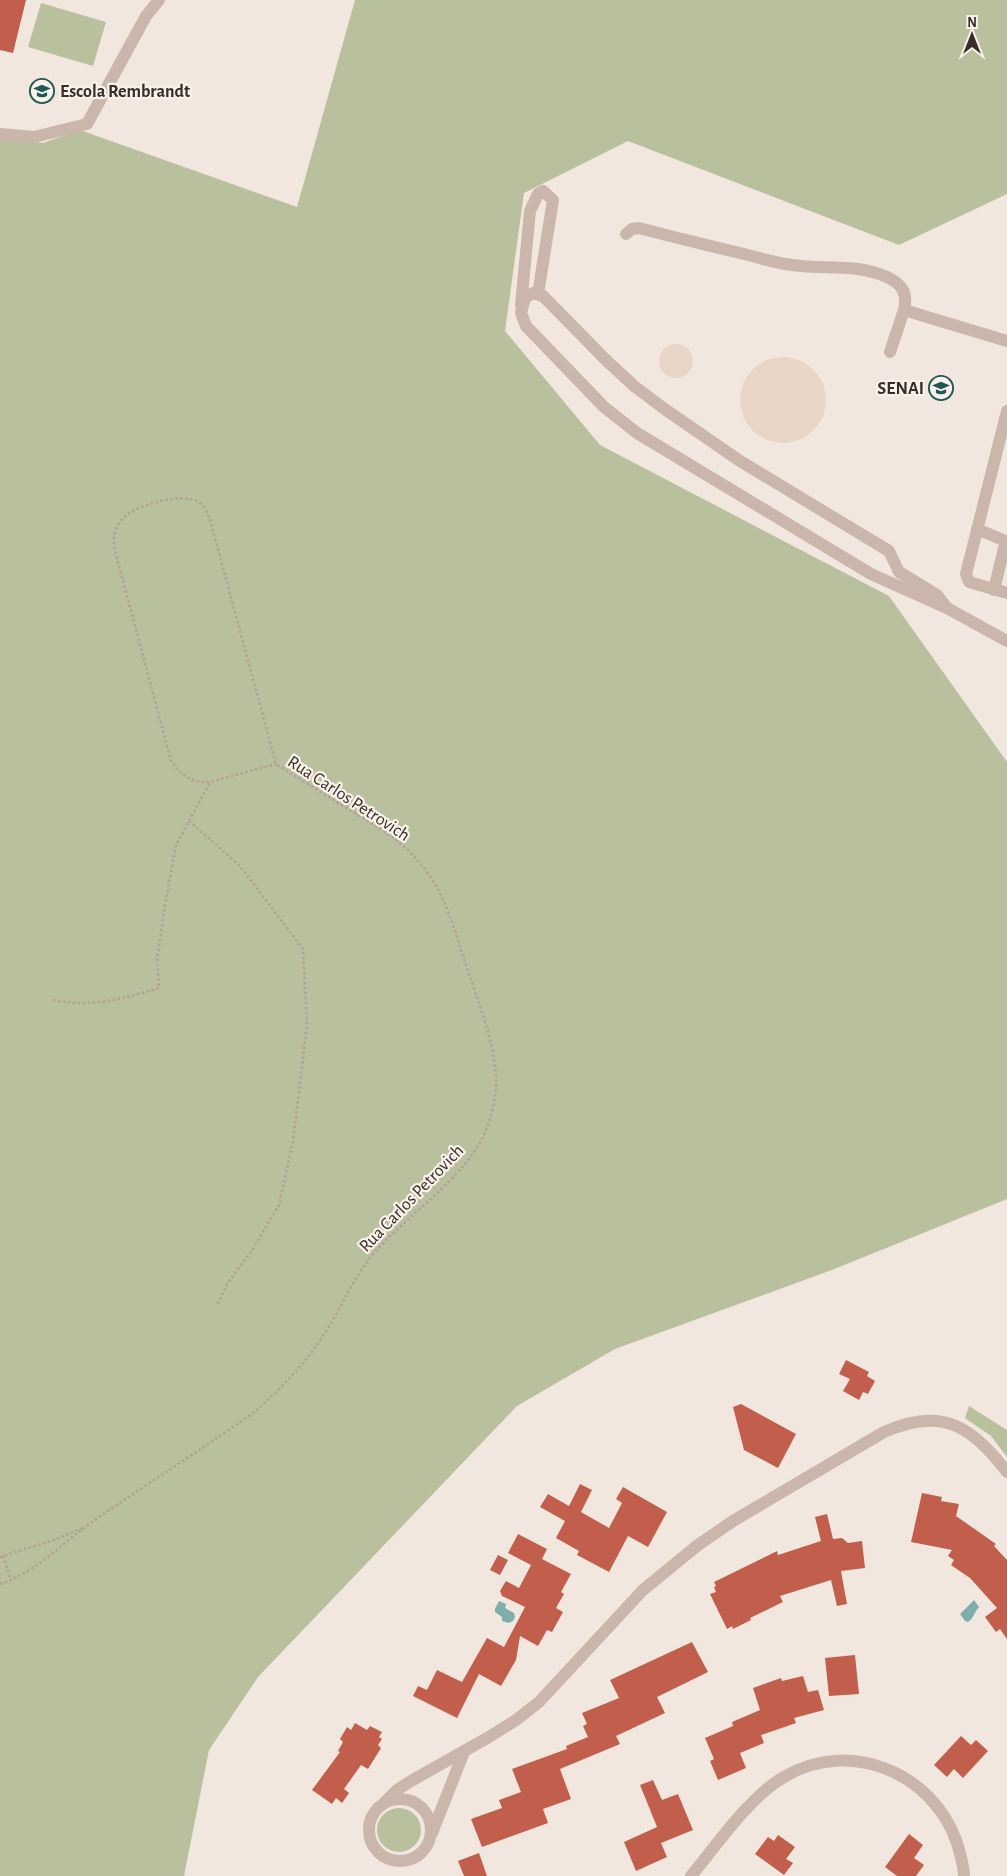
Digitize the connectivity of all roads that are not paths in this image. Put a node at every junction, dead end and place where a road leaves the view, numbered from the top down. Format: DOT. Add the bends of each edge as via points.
graph roads {
  1 [pos="159,0"];
  2 [pos="0,134"];
  3 [pos="626,234"];
  4 [pos="538,294"];
  5 [pos="904,310"];
  6 [pos="521,313"];
  7 [pos="1007,341"];
  8 [pos="890,352"];
  9 [pos="1007,411"];
  10 [pos="978,529"];
  11 [pos="994,590"];
  12 [pos="1007,594"];
  13 [pos="947,608"];
  14 [pos="1007,641"];
  15 [pos="1007,1472"];
  16 [pos="464,1752"];
  17 [pos="382,1805"];
  18 [pos="430,1837"];
  19 [pos="691,1876"];
  20 [pos="964,1876"];
  1 -- 2 [label="street" via="146,16 87,124 34,137"];
  3 -- 5 [label="street" via="639,228 791,265 863,269 900,285 906,292"];
  4 -- 6 [label="street" via="529,294"];
  4 -- 6 [label="street" via="553,200 543,191 538,194 530,211"];
  4 -- 13 [label="street" via="634,386 732,456 883,546 899,572 937,596"];
  5 -- 7 [label="street"];
  5 -- 8 [label="street"];
  6 -- 13 [label="street" via="526,326 577,380 604,407 637,432 871,574"];
  9 -- 10 [label="street"];
  10 -- 11 [label="street" via="1003,540 1005,544"];
  10 -- 11 [label="street" via="966,578"];
  11 -- 12 [label="street"];
  13 -- 14 [label="street"];
  15 -- 16 [label="street" via="985,1445 956,1425 920,1420 884,1432 732,1522 691,1550 643,1590 539,1702"];
  16 -- 17 [label="street" via="397,1790"];
  16 -- 18 [label="street"];
  17 -- 18 [label="street" via="399,1799 417,1805 429,1819"];
  17 -- 18 [label="street" via="370,1821 369,1831 370,1840 382,1856 401,1861 411,1859 420,1854"];
  19 -- 20 [label="street" via="764,1789 812,1764 843,1760 873,1763 899,1774 921,1789 953,1831"];
}
